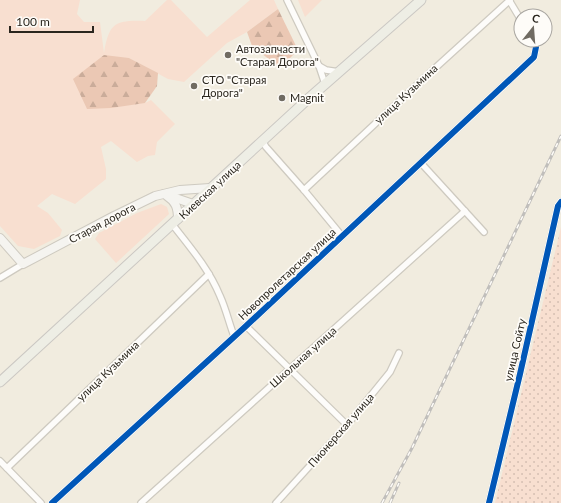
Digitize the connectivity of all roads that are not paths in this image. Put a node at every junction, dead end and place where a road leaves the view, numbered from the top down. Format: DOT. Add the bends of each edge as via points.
graph roads {
  1 [pos="287,0"];
  2 [pos="422,0"];
  3 [pos="510,0"];
  4 [pos="536,48"];
  5 [pos="319,66"];
  6 [pos="338,72"];
  7 [pos="325,84"];
  8 [pos="262,142"];
  9 [pos="421,163"];
  10 [pos="210,188"];
  11 [pos="180,190"];
  12 [pos="304,190"];
  13 [pos="163,194"];
  14 [pos="561,202"];
  15 [pos="193,204"];
  16 [pos="465,211"];
  17 [pos="175,222"];
  18 [pos="484,232"];
  19 [pos="342,236"];
  20 [pos="0,238"];
  21 [pos="23,264"];
  22 [pos="209,274"];
  23 [pos="0,278"];
  24 [pos="246,326"];
  25 [pos="234,336"];
  26 [pos="398,352"];
  27 [pos="289,369"];
  28 [pos="0,382"];
  29 [pos="347,425"];
  30 [pos="0,461"];
  31 [pos="7,468"];
  32 [pos="41,503"];
  33 [pos="52,503"];
  34 [pos="141,503"];
  35 [pos="276,503"];
  36 [pos="489,503"];
  1 -- 5 [label="street"];
  2 -- 6 [label="main road, Киевская улица"];
  3 -- 12 [label="street, улица Кузьмина"];
  4 -- 9 [label="street, Новопролетарская улица" via="534,57"];
  5 -- 6 [label="street"];
  5 -- 7 [label="street"];
  6 -- 7 [label="main road, Киевская улица"];
  7 -- 8 [label="main road, Киевская улица"];
  8 -- 10 [label="main road, Киевская улица"];
  8 -- 12 [label="street"];
  9 -- 16 [label="street"];
  9 -- 19 [label="street, Новопролетарская улица"];
  10 -- 11 [label="street, Старая дорога"];
  10 -- 15 [label="main road, Киевская улица"];
  11 -- 13 [label="street, Старая дорога"];
  11 -- 15 [label="street" via="186,193"];
  12 -- 19 [label="street"];
  13 -- 15 [label="street"];
  13 -- 17 [label="street" via="174,200 177,206"];
  13 -- 21 [label="street, Старая дорога" via="136,205"];
  14 -- 36 [label="street, улица Сойту"];
  15 -- 17 [label="main road, Киевская улица"];
  16 -- 18 [label="street"];
  16 -- 27 [label="street, Школьная улица"];
  17 -- 22 [label="street"];
  17 -- 28 [label="main road, Киевская улица"];
  19 -- 24 [label="street, Новопролетарская улица"];
  20 -- 21 [label="street"];
  21 -- 23 [label="street, Старая дорога"];
  22 -- 25 [label="street" via="220,295"];
  22 -- 31 [label="street, улица Кузьмина"];
  24 -- 25 [label="street, Новопролетарская улица"];
  24 -- 27 [label="street"];
  25 -- 33 [label="street, Новопролетарская улица"];
  26 -- 29 [label="street, Пионерская улица" via="390,372"];
  27 -- 29 [label="street"];
  27 -- 34 [label="street, Школьная улица"];
  29 -- 35 [label="street, Пионерская улица"];
  30 -- 31 [label="street"];
  31 -- 32 [label="street"];
}
